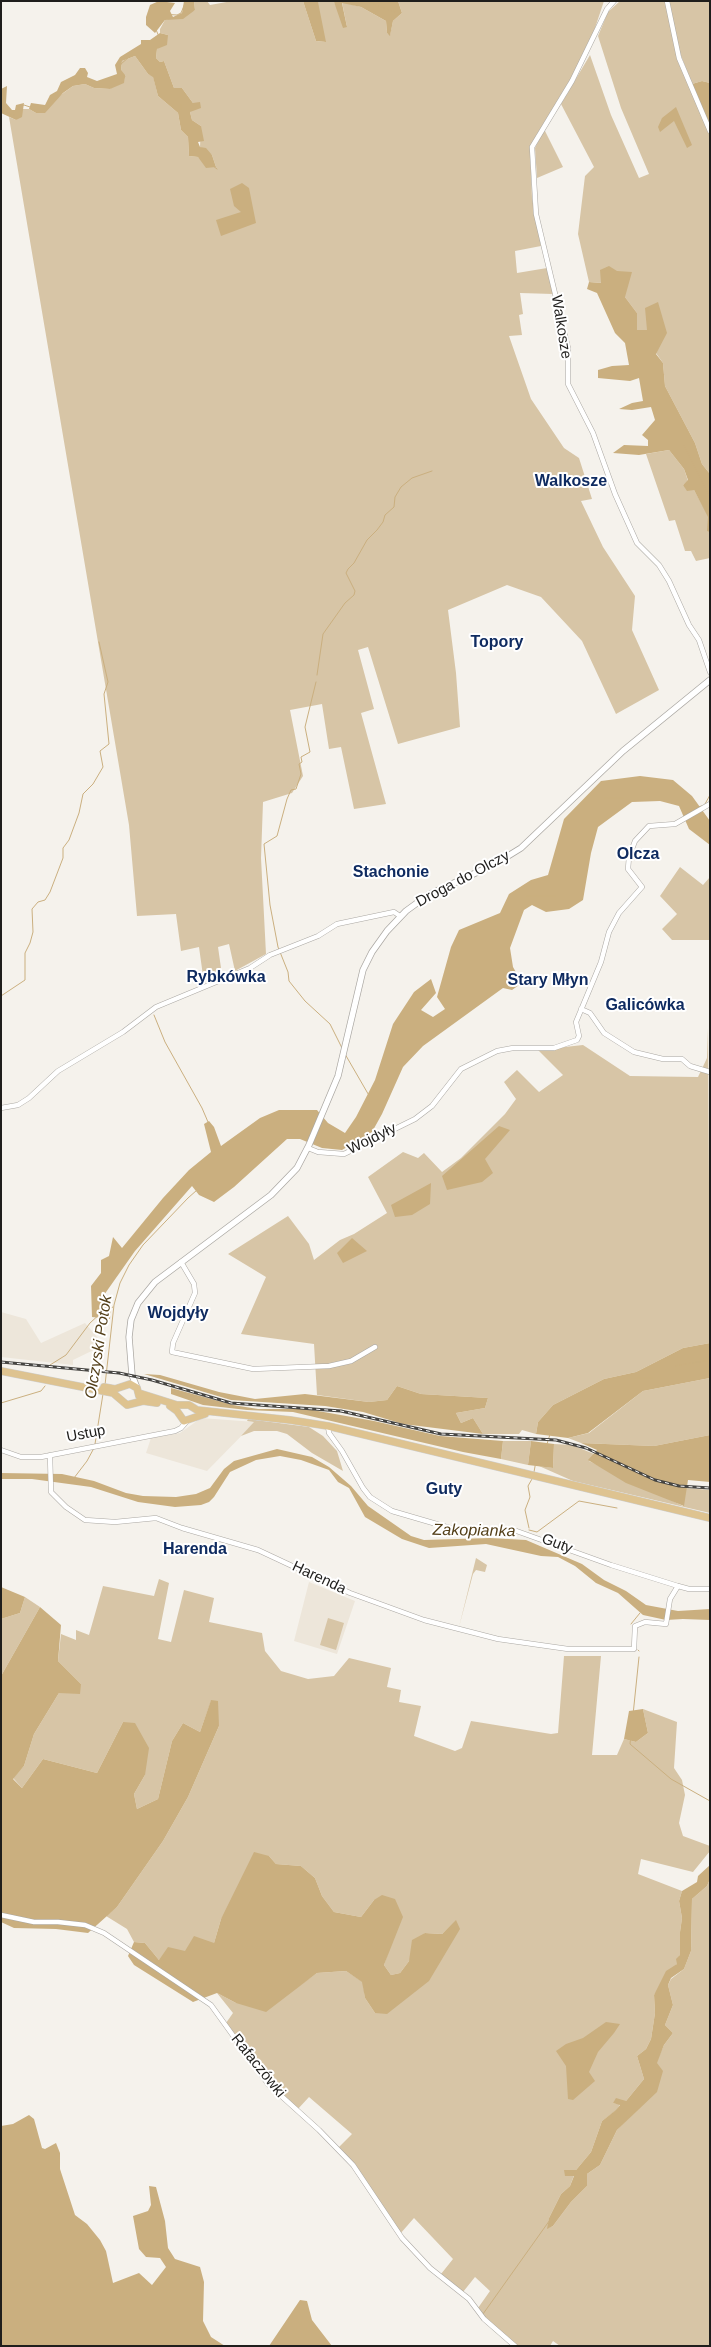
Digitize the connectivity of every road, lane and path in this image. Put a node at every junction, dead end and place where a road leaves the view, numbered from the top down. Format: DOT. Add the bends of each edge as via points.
graph roads {
  1 [pos="614,1"];
  2 [pos="667,1"];
  3 [pos="710,131"];
  4 [pos="710,672"];
  5 [pos="710,680"];
  6 [pos="710,804"];
  7 [pos="400,916"];
  8 [pos="581,1009"];
  9 [pos="710,1072"];
  10 [pos="1,1108"];
  11 [pos="309,1145"];
  12 [pos="181,1262"];
  13 [pos="375,1347"];
  14 [pos="1,1371"];
  15 [pos="132,1375"];
  16 [pos="128,1384"];
  17 [pos="120,1387"];
  18 [pos="104,1389"];
  19 [pos="138,1391"];
  20 [pos="119,1398"];
  21 [pos="138,1402"];
  22 [pos="194,1409"];
  23 [pos="210,1412"];
  24 [pos="184,1415"];
  25 [pos="328,1426"];
  26 [pos="1,1450"];
  27 [pos="50,1455"];
  28 [pos="710,1518"];
  29 [pos="678,1586"];
  30 [pos="710,1589"];
  31 [pos="1,1915"];
  32 [pos="515,2346"];
  1 -- 4 [label="street, Walkosze" via="572,82 532,147 536,214 568,348 568,384 593,433 637,543 670,581 699,640"];
  2 -- 3 [label="street" via="679,58"];
  5 -- 7 [label="street, Droga do Olczy" via="623,751 517,851 494,865 437,890"];
  6 -- 8 [label="street" via="675,824 649,826 635,842 628,869 641,889 614,922"];
  7 -- 10 [label="street" via="394,912 345,922 270,955 250,968 156,1007 124,1032 58,1071 29,1098 18,1105"];
  7 -- 11 [label="street, Droga do Olczy" via="377,944 363,970 340,1072"];
  8 -- 9 [label="street" via="590,1012 604,1033 634,1052 663,1059 682,1059 690,1066"];
  8 -- 11 [label="street, Wojdyły" via="576,1022 577,1040 554,1048 513,1048 492,1053 461,1070 432,1106 415,1119 346,1153 334,1154"];
  11 -- 12 [label="street" via="281,1186"];
  12 -- 13 [label="street" via="194,1284 195,1293 172,1352 253,1369 329,1366 351,1361"];
  12 -- 15 [label="street" via="150,1287 135,1309 129,1337"];
  14 -- 18 [label="main road"];
  15 -- 16 [label="street"];
  15 -- 19 [label="street"];
  16 -- 17 [label="main road"];
  16 -- 19 [label="main road"];
  17 -- 18 [label="main road"];
  17 -- 20 [label="main road"];
  18 -- 20 [label="main road"];
  19 -- 21 [label="main road"];
  19 -- 24 [label="main road"];
  20 -- 21 [label="main road" via="126,1405"];
  21 -- 24 [label="main road" via="167,1405"];
  22 -- 23 [label="main road"];
  22 -- 24 [label="main road"];
  22 -- 24 [label="main road" via="189,1405"];
  23 -- 24 [label="main road"];
  23 -- 25 [label="main road"];
  24 -- 27 [label="street, Ustup" via="177,1430"];
  25 -- 28 [label="main road"];
  25 -- 29 [label="street, Guty" via="329,1433 363,1488 370,1497 392,1511 457,1530 511,1528"];
  26 -- 27 [label="street, Ustup" via="29,1458"];
  27 -- 29 [label="street, Harenda" via="52,1493 88,1520 115,1522 157,1518 258,1550 350,1594 441,1625 498,1639 568,1649 634,1649 635,1626 666,1623 668,1607"];
  29 -- 30 [label="street, Guty"];
  31 -- 32 [label="street, Rafaczówki" via="34,1922 85,1925 104,1933 211,2005 268,2084 353,2165 402,2238"];
}
